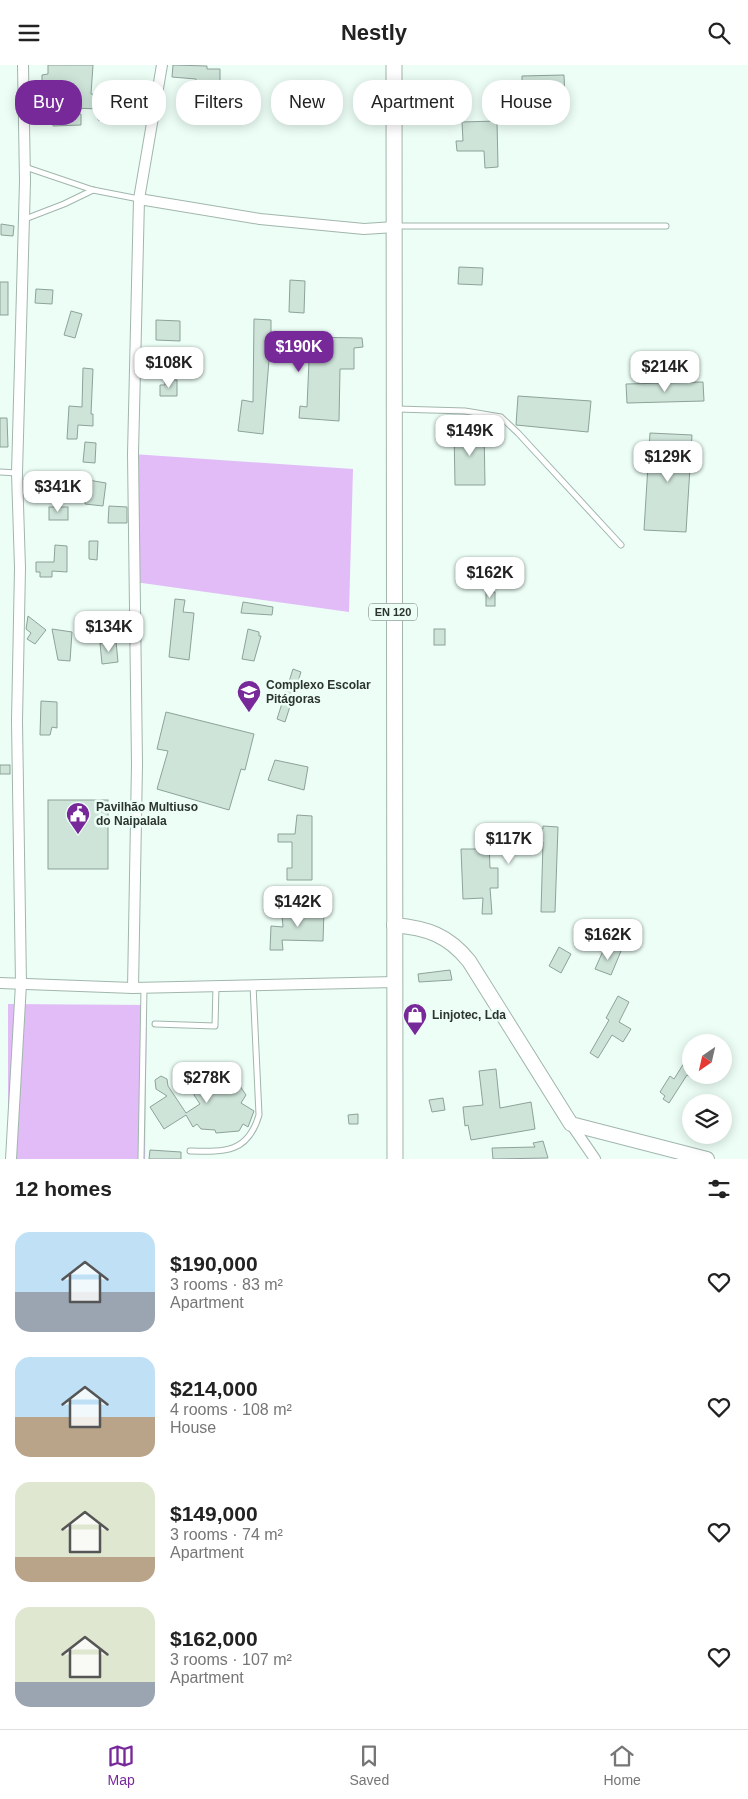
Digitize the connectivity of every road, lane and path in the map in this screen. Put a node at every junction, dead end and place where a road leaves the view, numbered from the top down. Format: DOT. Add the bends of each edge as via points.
graph roads {
  1 [pos="23,65"];
  2 [pos="162,65"];
  3 [pos="394,65"];
  4 [pos="25,167"];
  5 [pos="93,189"];
  6 [pos="139,199"];
  7 [pos="25,219"];
  8 [pos="666,226"];
  9 [pos="395,227"];
  10 [pos="394,409"];
  11 [pos="0,472"];
  12 [pos="17,473"];
  13 [pos="621,545"];
  14 [pos="394,925"];
  15 [pos="395,982"];
  16 [pos="0,983"];
  17 [pos="21,984"];
  18 [pos="253,985"];
  19 [pos="216,986"];
  20 [pos="133,988"];
  21 [pos="144,988"];
  22 [pos="155,1024"];
  23 [pos="571,1124"];
  24 [pos="190,1151"];
  25 [pos="11,1159"];
  26 [pos="141,1159"];
  27 [pos="395,1159"];
  28 [pos="595,1159"];
  29 [pos="707,1159"];
  1 -- 4 [label="street"];
  2 -- 6 [label="street"];
  3 -- 9 [label="main road, EN 120"];
  4 -- 5 [label="lane"];
  4 -- 7 [label="street"];
  5 -- 6 [label="lane"];
  5 -- 7 [label="lane"];
  6 -- 9 [label="street" via="260,219 364,229"];
  6 -- 20 [label="street" via="133,453 137,746"];
  7 -- 12 [label="street"];
  8 -- 9 [label="lane"];
  9 -- 10 [label="main road, EN 120"];
  10 -- 13 [label="lane" via="465,411 500,417"];
  10 -- 14 [label="main road, EN 120"];
  11 -- 12 [label="lane"];
  12 -- 17 [label="street"];
  14 -- 15 [label="main road, EN 120"];
  14 -- 23 [label="street" via="418,927 458,947"];
  15 -- 18 [label="street"];
  15 -- 27 [label="main road, EN 120"];
  16 -- 17 [label="street"];
  17 -- 20 [label="street"];
  17 -- 25 [label="street"];
  18 -- 19 [label="street"];
  18 -- 24 [label="lane" via="259,1115 254,1129 246,1141 236,1147 213,1152"];
  19 -- 21 [label="street"];
  19 -- 22 [label="lane" via="215,1026"];
  20 -- 21 [label="street"];
  21 -- 26 [label="lane"];
  23 -- 28 [label="street"];
  23 -- 29 [label="street"];
}
